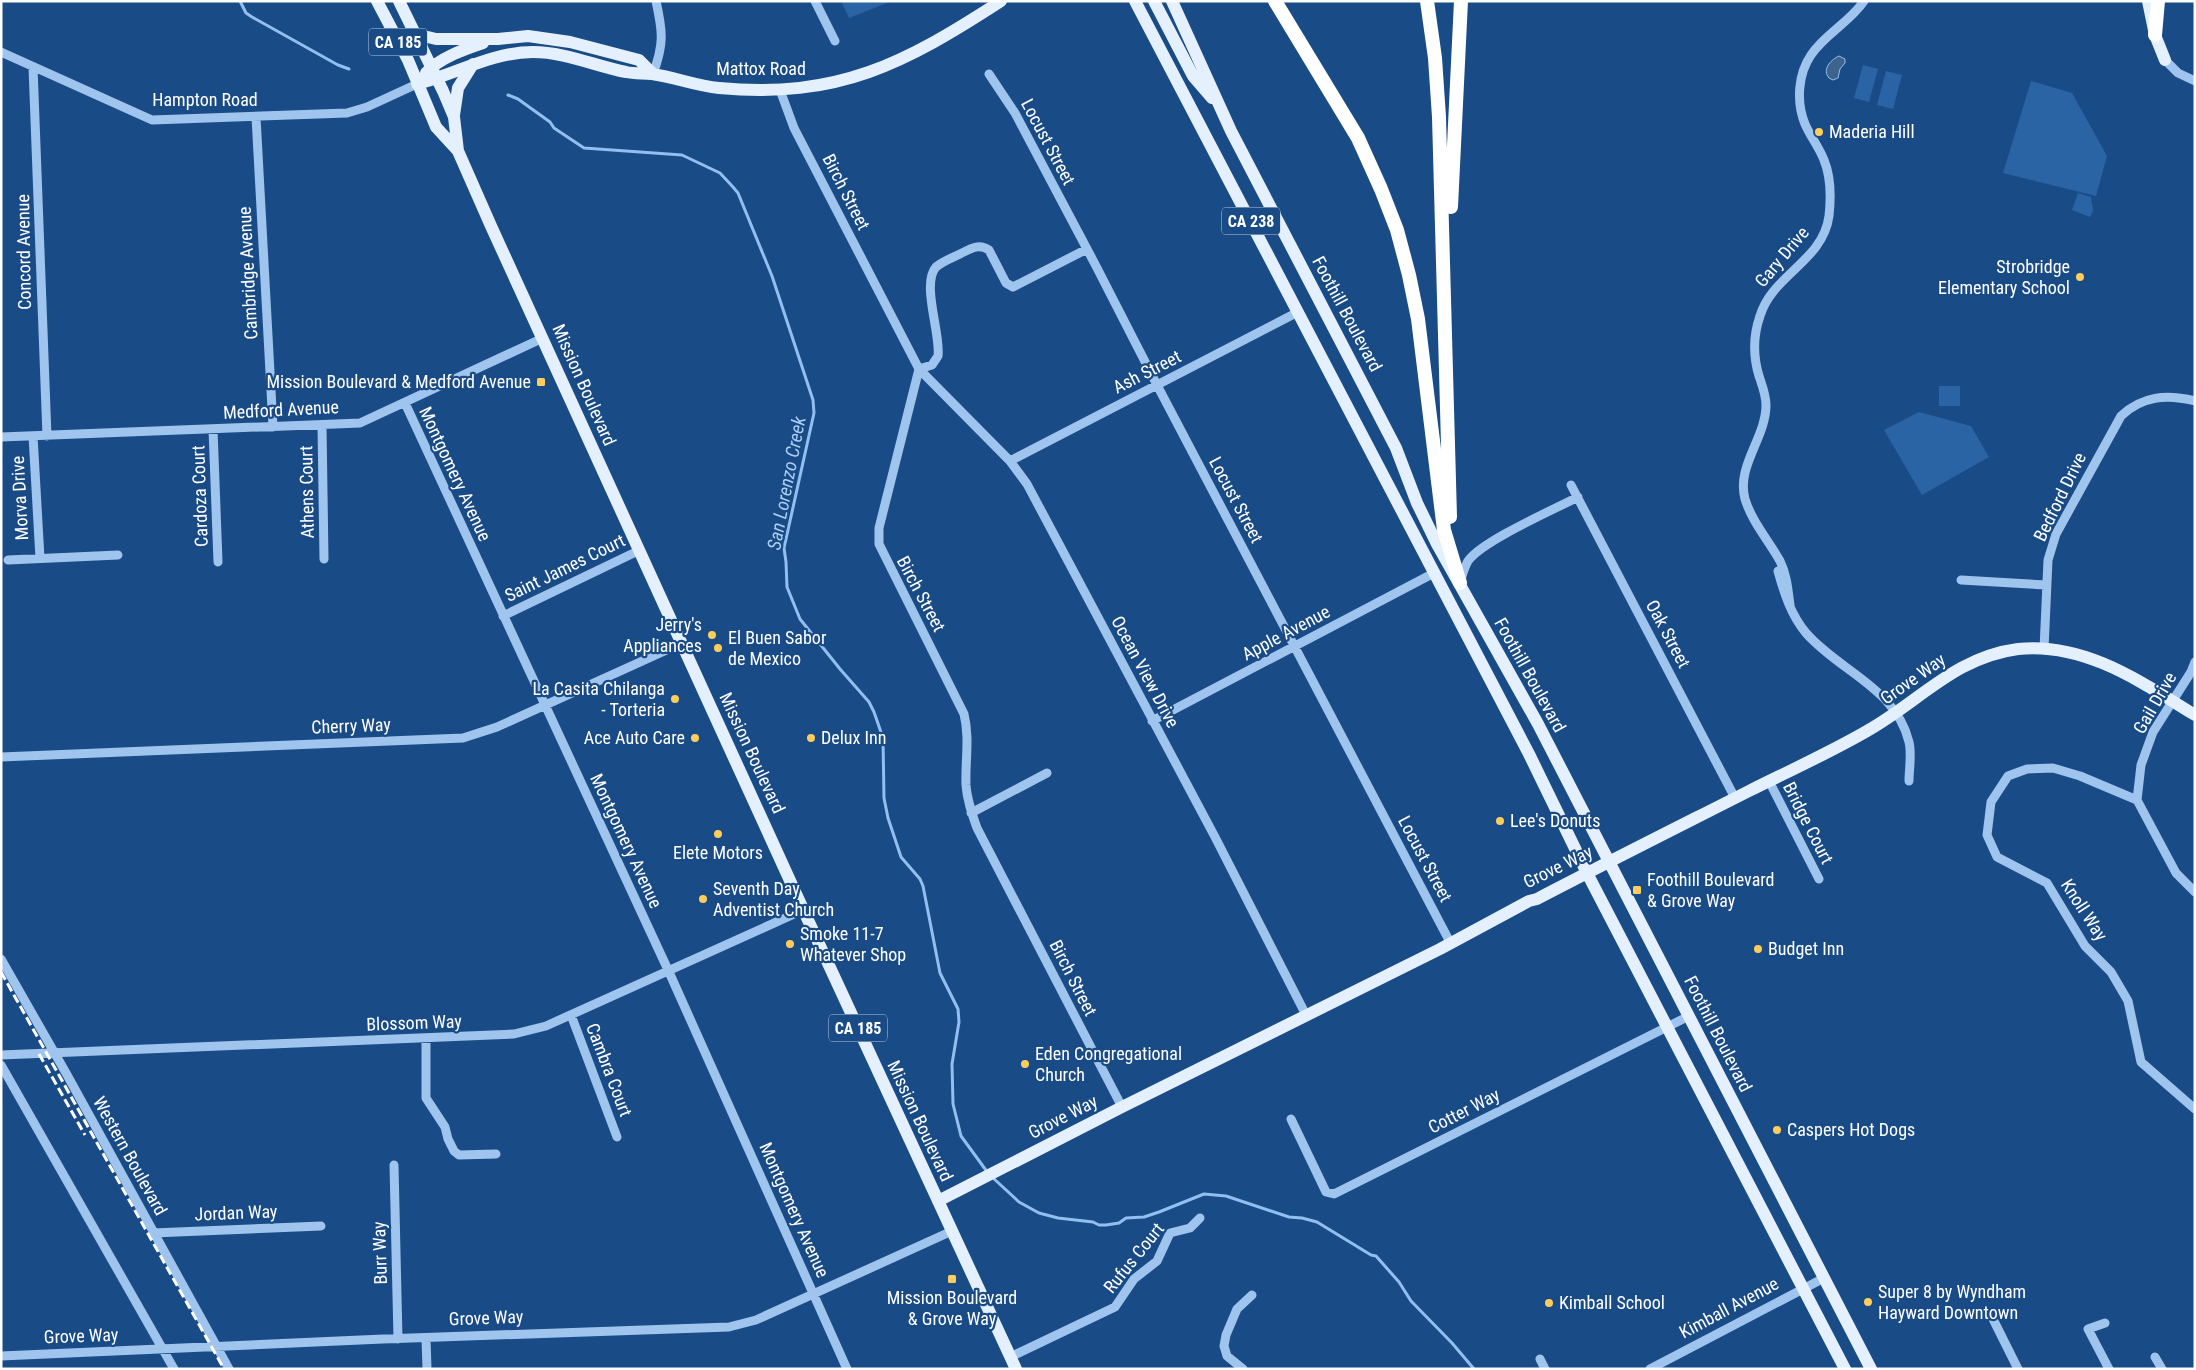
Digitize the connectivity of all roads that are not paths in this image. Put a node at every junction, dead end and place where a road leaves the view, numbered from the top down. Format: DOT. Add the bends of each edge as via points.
graph roads {
  1 [pos="377,1"];
  2 [pos="398,1"];
  3 [pos="656,1"];
  4 [pos="815,1"];
  5 [pos="1001,1"];
  6 [pos="1135,1"];
  7 [pos="1154,1"];
  8 [pos="1172,1"];
  9 [pos="1274,1"];
  10 [pos="1427,1"];
  11 [pos="1461,1"];
  12 [pos="1864,1"];
  13 [pos="2148,1"];
  14 [pos="2158,1"];
  15 [pos="415,34"];
  16 [pos="2155,35"];
  17 [pos="498,39"];
  18 [pos="835,41"];
  19 [pos="1,52"];
  20 [pos="2165,60"];
  21 [pos="473,64"];
  22 [pos="33,67"];
  23 [pos="432,67"];
  24 [pos="653,74"];
  25 [pos="989,74"];
  26 [pos="438,79"];
  27 [pos="2195,80"];
  28 [pos="417,84"];
  29 [pos="780,90"];
  30 [pos="1218,103"];
  31 [pos="256,117"];
  32 [pos="454,117"];
  33 [pos="458,151"];
  34 [pos="1087,249"];
  35 [pos="1298,312"];
  36 [pos="543,338"];
  37 [pos="919,369"];
  38 [pos="1446,370"];
  39 [pos="1156,385"];
  40 [pos="2195,401"];
  41 [pos="405,403"];
  42 [pos="322,425"];
  43 [pos="273,427"];
  44 [pos="213,429"];
  45 [pos="33,436"];
  46 [pos="47,436"];
  47 [pos="1,437"];
  48 [pos="1010,460"];
  49 [pos="1571,485"];
  50 [pos="1578,497"];
  51 [pos="640,550"];
  52 [pos="118,555"];
  53 [pos="40,558"];
  54 [pos="324,559"];
  55 [pos="8,560"];
  56 [pos="218,562"];
  57 [pos="1434,573"];
  58 [pos="1961,580"];
  59 [pos="1460,583"];
  60 [pos="2046,585"];
  61 [pos="503,616"];
  62 [pos="682,643"];
  63 [pos="1296,646"];
  64 [pos="2044,649"];
  65 [pos="2195,662"];
  66 [pos="2172,701"];
  67 [pos="544,705"];
  68 [pos="1895,713"];
  69 [pos="2195,715"];
  70 [pos="1152,720"];
  71 [pos="1,757"];
  72 [pos="1047,773"];
  73 [pos="1769,781"];
  74 [pos="1909,781"];
  75 [pos="1735,798"];
  76 [pos="2137,800"];
  77 [pos="971,813"];
  78 [pos="1608,862"];
  79 [pos="1587,873"];
  80 [pos="1819,879"];
  81 [pos="2195,892"];
  82 [pos="803,910"];
  83 [pos="1451,944"];
  84 [pos="1,959"];
  85 [pos="669,972"];
  86 [pos="571,1015"];
  87 [pos="1306,1015"];
  88 [pos="1689,1016"];
  89 [pos="1667,1027"];
  90 [pos="426,1039"];
  91 [pos="55,1052"];
  92 [pos="1,1055"];
  93 [pos="1,1065"];
  94 [pos="1122,1107"];
  95 [pos="2195,1109"];
  96 [pos="1292,1119"];
  97 [pos="617,1137"];
  98 [pos="496,1154"];
  99 [pos="394,1165"];
  100 [pos="938,1201"];
  101 [pos="1200,1218"];
  102 [pos="321,1226"];
  103 [pos="952,1231"];
  104 [pos="153,1233"];
  105 [pos="1824,1278"];
  106 [pos="1802,1288"];
  107 [pos="814,1294"];
  108 [pos="1252,1295"];
  109 [pos="1991,1315"];
  110 [pos="2105,1323"];
  111 [pos="426,1338"];
  112 [pos="398,1339"];
  113 [pos="217,1347"];
  114 [pos="163,1350"];
  115 [pos="1,1356"];
  116 [pos="1010,1357"];
  117 [pos="2154,1357"];
  118 [pos="1540,1359"];
  119 [pos="174,1369"];
  120 [pos="229,1369"];
  121 [pos="428,1369"];
  122 [pos="847,1369"];
  123 [pos="1016,1369"];
  124 [pos="1243,1369"];
  125 [pos="1546,1369"];
  126 [pos="1650,1369"];
  127 [pos="1845,1369"];
  128 [pos="1871,1369"];
  129 [pos="2018,1369"];
  130 [pos="2109,1369"];
  131 [pos="2162,1369"];
  1 -- 28 [label="main road, Mission Boulevard / CA 185"];
  2 -- 15 [label="main road, Mission Boulevard / CA 185"];
  3 -- 24 [label="street" via="662,40"];
  4 -- 18 [label="street"];
  5 -- 29 [label="main road, Mattox Road" via="938,41 893,64 832,83"];
  6 -- 35 [label="main road, Foothill Boulevard / CA 238"];
  7 -- 30 [label="main road, Foothill Boulevard" via="1193,76"];
  8 -- 30 [label="main road"];
  9 -- 59 [label="highway" via="1355,133 1381,188 1398,236 1410,274 1418,319 1444,530"];
  10 -- 38 [label="highway" via="1440,126"];
  11 -- 38 [label="highway"];
  12 -- 68 [label="street, Gary Drive" via="1854,15 1811,55 1802,79 1800,111 1827,170 1829,217 1815,249 1784,278 1762,309 1756,330 1755,358 1766,405 1763,425 1744,477 1744,489 1750,513 1784,572 1790,606 1805,632 1829,656 1876,688"];
  13 -- 16 [label="main road"];
  14 -- 16 [label="highway"];
  15 -- 17 [label="main road, Mattox Road" via="436,39"];
  15 -- 23 [label="main road, Mission Boulevard / CA 185"];
  16 -- 20 [label="main road"];
  17 -- 23 [label="main road, Mattox Road" via="468,48"];
  17 -- 24 [label="main road, Mattox Road" via="528,36 570,42 639,60"];
  19 -- 22 [label="street, Hampton Road"];
  20 -- 27 [label="street" via="2178,73"];
  21 -- 24 [label="main road, Mattox Road" via="500,56 540,53 558,54 627,72"];
  21 -- 26 [label="main road, Mattox Road"];
  21 -- 32 [label="main road" via="458,88"];
  22 -- 31 [label="street, Hampton Road" via="152,120"];
  22 -- 46 [label="street, Concord Avenue"];
  23 -- 26 [label="main road, Mission Boulevard / CA 185"];
  23 -- 28 [label="main road, Mattox Road"];
  24 -- 29 [label="main road, Mattox Road" via="717,88"];
  25 -- 34 [label="street, Locust Street" via="1015,114"];
  26 -- 28 [label="main road, Mattox Road"];
  26 -- 32 [label="main road, Mission Boulevard / CA 185"];
  28 -- 31 [label="street, Hampton Road" via="347,113"];
  28 -- 33 [label="main road, Mission Boulevard / CA 185" via="436,126"];
  29 -- 37 [label="street, Birch Street" via="794,128"];
  30 -- 59 [label="main road, Foothill Boulevard" via="1396,448 1424,519"];
  31 -- 43 [label="street, Cambridge Avenue"];
  32 -- 33 [label="main road, Mission Boulevard / CA 185"];
  33 -- 36 [label="main road, Mission Boulevard / CA 185"];
  34 -- 37 [label="street" via="1013,287 1006,283 985,247 975,247 941,264 932,273 930,285 938,356 932,365"];
  34 -- 39 [label="street, Locust Street"];
  35 -- 39 [label="street, Ash Street"];
  35 -- 57 [label="main road, Foothill Boulevard / CA 238"];
  36 -- 41 [label="street, Medford Avenue"];
  36 -- 51 [label="main road, Mission Boulevard / CA 185"];
  37 -- 48 [label="street, Ocean View Drive"];
  37 -- 77 [label="street, Birch Street" via="878,536 881,552 964,714 968,740 966,786"];
  38 -- 59 [label="highway" via="1450,516"];
  39 -- 48 [label="street, Ash Street"];
  39 -- 63 [label="street, Locust Street"];
  40 -- 60 [label="street, Bedford Drive" via="2154,397 2137,403 2121,416 2056,534 2048,560"];
  41 -- 42 [label="street, Medford Avenue" via="360,423"];
  41 -- 61 [label="street, Montgomery Avenue"];
  42 -- 43 [label="street, Medford Avenue"];
  42 -- 54 [label="street, Athens Court"];
  43 -- 44 [label="street, Medford Avenue"];
  44 -- 46 [label="street, Medford Avenue"];
  44 -- 56 [label="street, Cardoza Court"];
  45 -- 46 [label="street, Medford Avenue"];
  45 -- 47 [label="street, Medford Avenue"];
  45 -- 53 [label="street, Morva Drive"];
  48 -- 70 [label="street, Ocean View Drive" via="1027,484"];
  49 -- 50 [label="street, Oak Street"];
  50 -- 59 [label="street" via="1515,529 1477,553 1466,566"];
  50 -- 75 [label="street, Oak Street"];
  51 -- 61 [label="street, Saint James Court"];
  51 -- 62 [label="main road, Mission Boulevard / CA 185"];
  52 -- 53 [label="street"];
  53 -- 55 [label="street"];
  57 -- 63 [label="street, Apple Avenue"];
  57 -- 79 [label="main road, Foothill Boulevard"];
  58 -- 60 [label="street"];
  59 -- 78 [label="main road, Foothill Boulevard" via="1538,724"];
  60 -- 64 [label="street, Bedford Drive"];
  61 -- 67 [label="street, Montgomery Avenue"];
  62 -- 67 [label="street, Cherry Way"];
  62 -- 82 [label="main road, Mission Boulevard / CA 185"];
  63 -- 70 [label="street, Apple Avenue"];
  63 -- 83 [label="street, Locust Street"];
  64 -- 66 [label="main road, Grove Way" via="2106,663"];
  64 -- 68 [label="main road, Grove Way" via="2002,652 1967,664"];
  65 -- 66 [label="street, Gail Drive"];
  66 -- 69 [label="main road, Grove Way"];
  66 -- 76 [label="street, Gail Drive" via="2150,740 2141,765"];
  67 -- 71 [label="street, Cherry Way" via="463,738"];
  67 -- 85 [label="street, Montgomery Avenue"];
  68 -- 73 [label="main road, Grove Way" via="1868,731"];
  68 -- 74 [label="street, Gary Drive" via="1910,744"];
  70 -- 87 [label="street, Ocean View Drive"];
  72 -- 77 [label="street"];
  73 -- 75 [label="main road, Grove Way"];
  73 -- 80 [label="street, Bridge Court"];
  75 -- 78 [label="main road, Grove Way"];
  76 -- 81 [label="street" via="2176,873"];
  76 -- 95 [label="street, Knoll Way" via="2053,768 2027,769 2008,776 1991,802 1987,834 1997,857 2047,883 2085,946 2111,972 2128,1001 2141,1062"];
  77 -- 94 [label="street, Birch Street"];
  78 -- 79 [label="main road, Grove Way"];
  78 -- 88 [label="main road, Foothill Boulevard"];
  79 -- 83 [label="main road, Grove Way"];
  79 -- 89 [label="main road, Foothill Boulevard"];
  82 -- 85 [label="street, Blossom Way"];
  82 -- 100 [label="main road, Mission Boulevard / CA 185"];
  83 -- 87 [label="main road, Grove Way"];
  84 -- 91 [label="street, Western Boulevard"];
  85 -- 86 [label="street, Blossom Way"];
  85 -- 107 [label="street, Montgomery Avenue"];
  86 -- 90 [label="street, Blossom Way" via="546,1026 514,1034"];
  86 -- 97 [label="street, Cambra Court"];
  87 -- 94 [label="main road, Grove Way"];
  88 -- 89 [label="street, Cotter Way"];
  88 -- 105 [label="main road, Foothill Boulevard"];
  89 -- 96 [label="street, Cotter Way" via="1334,1194 1326,1192"];
  89 -- 106 [label="main road, Foothill Boulevard"];
  90 -- 91 [label="street, Blossom Way"];
  90 -- 98 [label="street" via="426,1098 445,1126 454,1151 459,1155"];
  91 -- 92 [label="street, Blossom Way"];
  91 -- 104 [label="street, Western Boulevard"];
  93 -- 114 [label="street"];
  94 -- 100 [label="main road, Grove Way"];
  99 -- 112 [label="street, Burr Way"];
  100 -- 103 [label="main road, Mission Boulevard / CA 185"];
  101 -- 116 [label="street, Rufus Court" via="1190,1228 1170,1233 1157,1261 1139,1274 1115,1307"];
  102 -- 104 [label="street, Jordan Way"];
  103 -- 107 [label="street, Grove Way"];
  103 -- 116 [label="main road, Mission Boulevard / CA 185"];
  104 -- 113 [label="street, Western Boulevard"];
  105 -- 106 [label="street, Kimball Avenue"];
  105 -- 128 [label="main road, Foothill Boulevard"];
  106 -- 126 [label="street, Kimball Avenue"];
  106 -- 127 [label="main road, Foothill Boulevard"];
  107 -- 111 [label="street, Grove Way" via="756,1320 729,1327"];
  107 -- 122 [label="street, Montgomery Avenue"];
  108 -- 124 [label="street" via="1237,1310 1224,1346 1228,1356"];
  109 -- 129 [label="street"];
  110 -- 130 [label="street" via="2088,1329"];
  111 -- 112 [label="street, Grove Way"];
  111 -- 121 [label="street"];
  112 -- 113 [label="street, Grove Way"];
  113 -- 114 [label="street, Grove Way"];
  113 -- 120 [label="street, Western Boulevard"];
  114 -- 115 [label="street, Grove Way"];
  114 -- 119 [label="street"];
  116 -- 123 [label="main road, Mission Boulevard / CA 185"];
  117 -- 131 [label="street"];
  118 -- 125 [label="street"];
}
